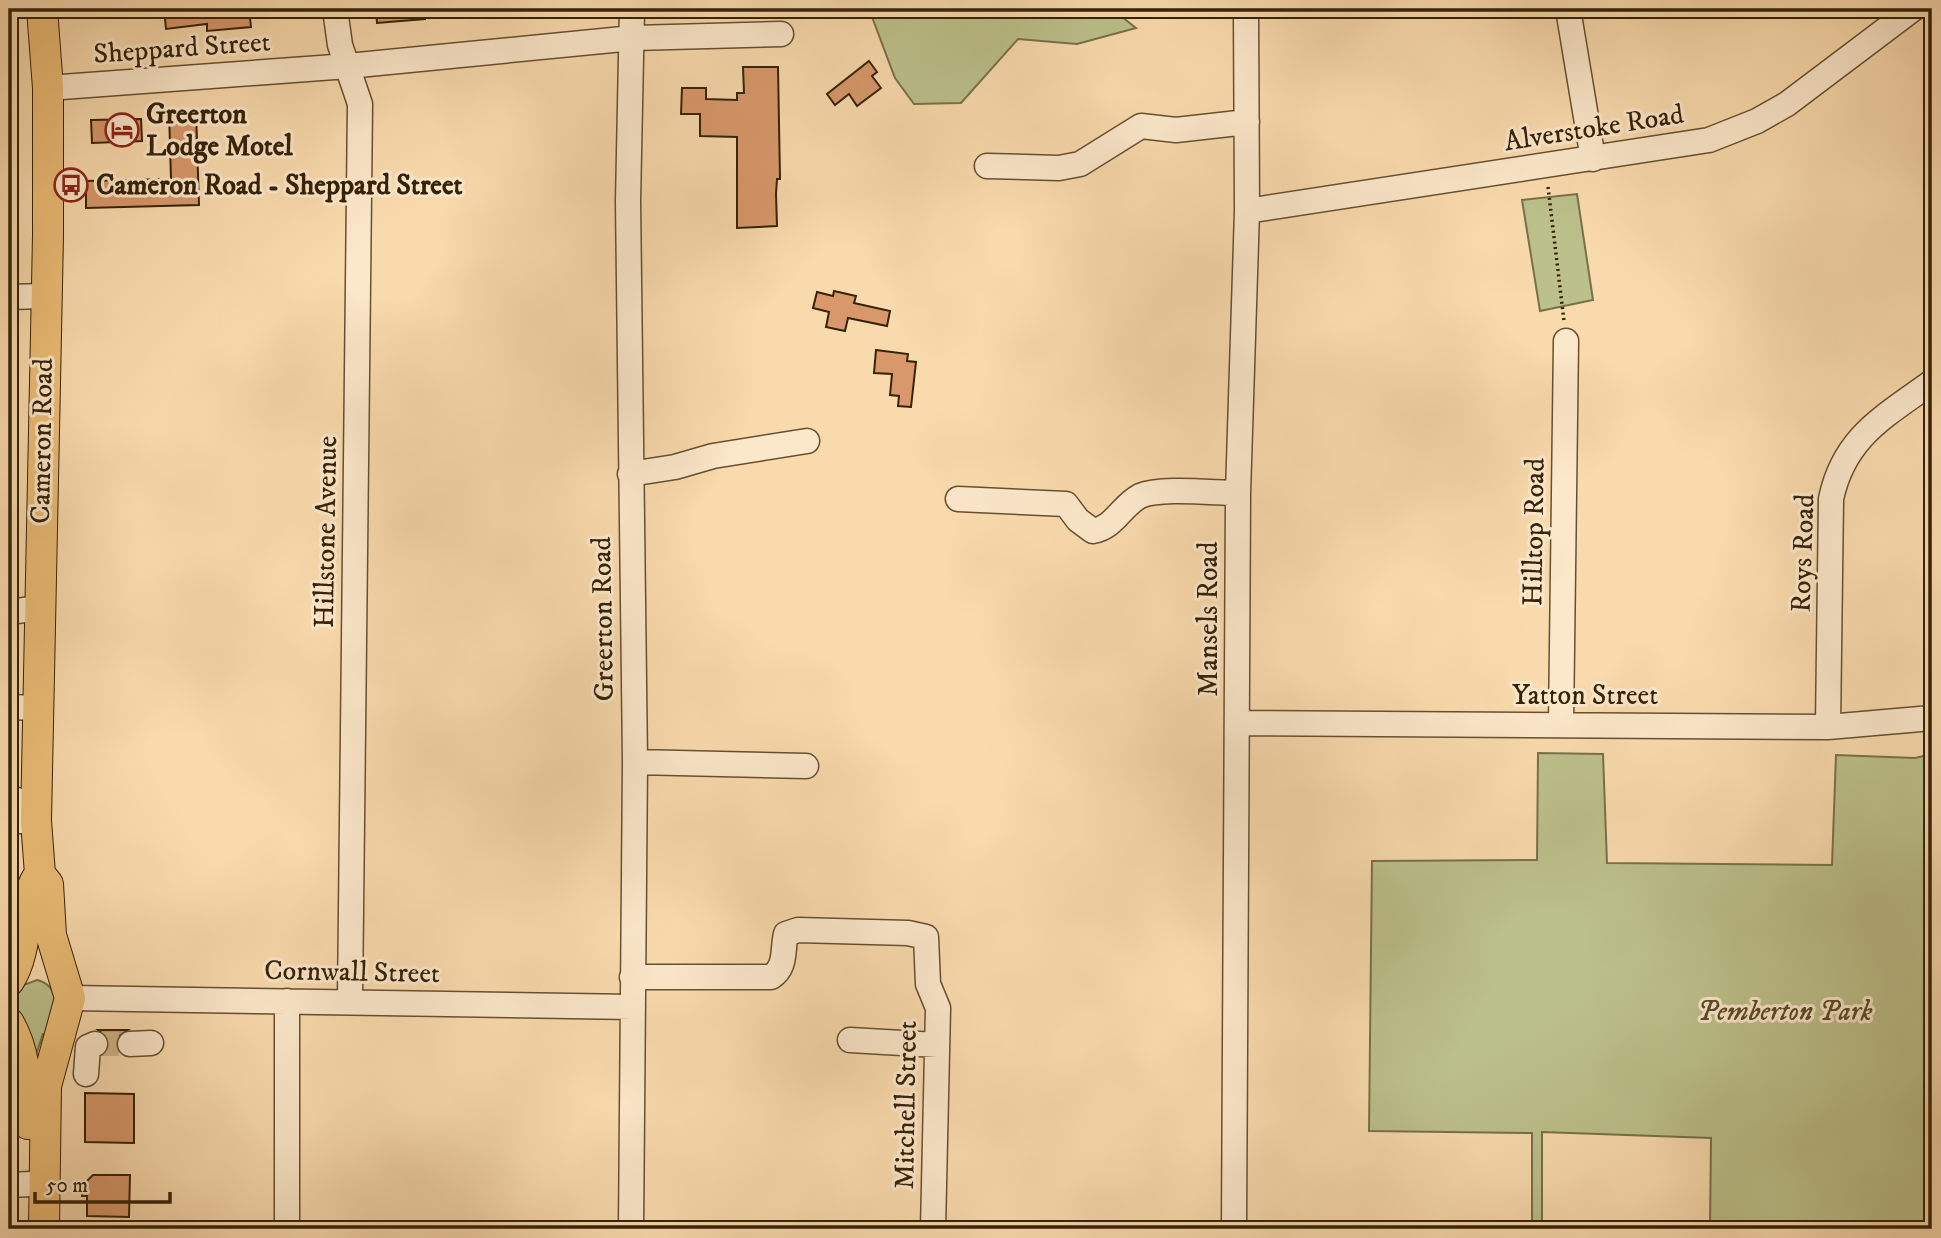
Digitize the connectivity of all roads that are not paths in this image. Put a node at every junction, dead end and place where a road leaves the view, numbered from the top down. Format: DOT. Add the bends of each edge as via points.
graph roads {
  1 [pos="42,9"];
  2 [pos="335,9"];
  3 [pos="632,9"];
  4 [pos="1247,9"];
  5 [pos="1568,9"];
  6 [pos="1907,10"];
  7 [pos="781,34"];
  8 [pos="633,38"];
  9 [pos="348,66"];
  10 [pos="48,88"];
  11 [pos="1247,122"];
  12 [pos="1593,159"];
  13 [pos="987,166"];
  14 [pos="1247,211"];
  15 [pos="45,296"];
  16 [pos="9,297"];
  17 [pos="1566,341"];
  18 [pos="1932,382"];
  19 [pos="807,441"];
  20 [pos="630,474"];
  21 [pos="1238,493"];
  22 [pos="958,499"];
  23 [pos="40,608"];
  24 [pos="9,612"];
  25 [pos="9,689"];
  26 [pos="38,699"];
  27 [pos="9,707"];
  28 [pos="1932,718"];
  29 [pos="1238,723"];
  30 [pos="1561,724"];
  31 [pos="1828,727"];
  32 [pos="635,762"];
  33 [pos="806,766"];
  34 [pos="9,797"];
  35 [pos="27,816"];
  36 [pos="40,874"];
  37 [pos="12,976"];
  38 [pos="632,977"];
  39 [pos="66,988"];
  40 [pos="350,1000"];
  41 [pos="288,1002"];
  42 [pos="633,1007"];
  43 [pos="9,1023"];
  44 [pos="850,1040"];
  45 [pos="95,1044"];
  46 [pos="937,1045"];
  47 [pos="86,1074"];
  48 [pos="15,1185"];
  49 [pos="33,1229"];
  50 [pos="44,1229"];
  51 [pos="286,1229"];
  52 [pos="631,1229"];
  53 [pos="933,1229"];
  54 [pos="1234,1229"];
  1 -- 10 [label="main road, Cameron Road"];
  2 -- 9 [label="street, Hillstone Avenue"];
  3 -- 8 [label="street, Greerton Road"];
  4 -- 11 [label="street, Mansels Road"];
  5 -- 12 [label="street"];
  6 -- 12 [label="street, Alverstoke Road" via="1787,104 1757,121 1709,140"];
  7 -- 8 [label="street, Sheppard Street"];
  8 -- 9 [label="street, Sheppard Street"];
  8 -- 20 [label="street, Greerton Road" via="628,201"];
  9 -- 10 [label="street, Sheppard Street"];
  9 -- 40 [label="street, Hillstone Avenue" via="360,104"];
  10 -- 15 [label="main road, Cameron Road"];
  11 -- 13 [label="street" via="1176,130 1142,126 1080,164 1059,168"];
  11 -- 14 [label="street, Mansels Road"];
  12 -- 14 [label="street, Alverstoke Road"];
  14 -- 21 [label="street, Mansels Road"];
  15 -- 16 [label="street"];
  15 -- 23 [label="main road, Cameron Road"];
  17 -- 30 [label="street, Hilltop Road"];
  18 -- 31 [label="street, Roys Road" via="1864,435 1842,460 1836,479 1831,499"];
  19 -- 20 [label="street"];
  20 -- 32 [label="street, Greerton Road"];
  21 -- 22 [label="street" via="1147,493 1109,526 1093,531 1066,504"];
  21 -- 29 [label="street, Mansels Road"];
  23 -- 24 [label="street"];
  23 -- 26 [label="main road, Cameron Road"];
  25 -- 26 [label="street"];
  26 -- 27 [label="street"];
  26 -- 35 [label="main road, Cameron Road"];
  28 -- 31 [label="street, Yatton Street"];
  29 -- 30 [label="street, Yatton Street"];
  29 -- 54 [label="street, Mansels Road"];
  30 -- 31 [label="street, Yatton Street"];
  32 -- 33 [label="street"];
  32 -- 38 [label="street, Greerton Road"];
  34 -- 35 [label="street"];
  35 -- 36 [label="main road, Cameron Road"];
  36 -- 37 [label="main road, Cameron Road" via="30,884 28,922"];
  36 -- 39 [label="main road, Cameron Road" via="48,884 51,935"];
  37 -- 39 [label="main road, Cameron Road" via="37,966 50,968"];
  38 -- 42 [label="street, Greerton Road"];
  38 -- 46 [label="street, Mitchell Street" via="771,977 784,958 786,934 798,930 921,934 928,942 928,984 937,1008"];
  39 -- 41 [label="street, Cornwall Street"];
  39 -- 50 [label="main road, Cameron Road" via="46,1086"];
  40 -- 41 [label="street, Cornwall Street"];
  40 -- 42 [label="street, Cornwall Street"];
  41 -- 51 [label="street"];
  42 -- 52 [label="street, Greerton Road"];
  43 -- 48 [label="main road" via="24,1064"];
  44 -- 46 [label="street"];
  45 -- 47 [label="street" via="86,1053"];
  46 -- 53 [label="street, Mitchell Street"];
  48 -- 49 [label="main road"];
}
